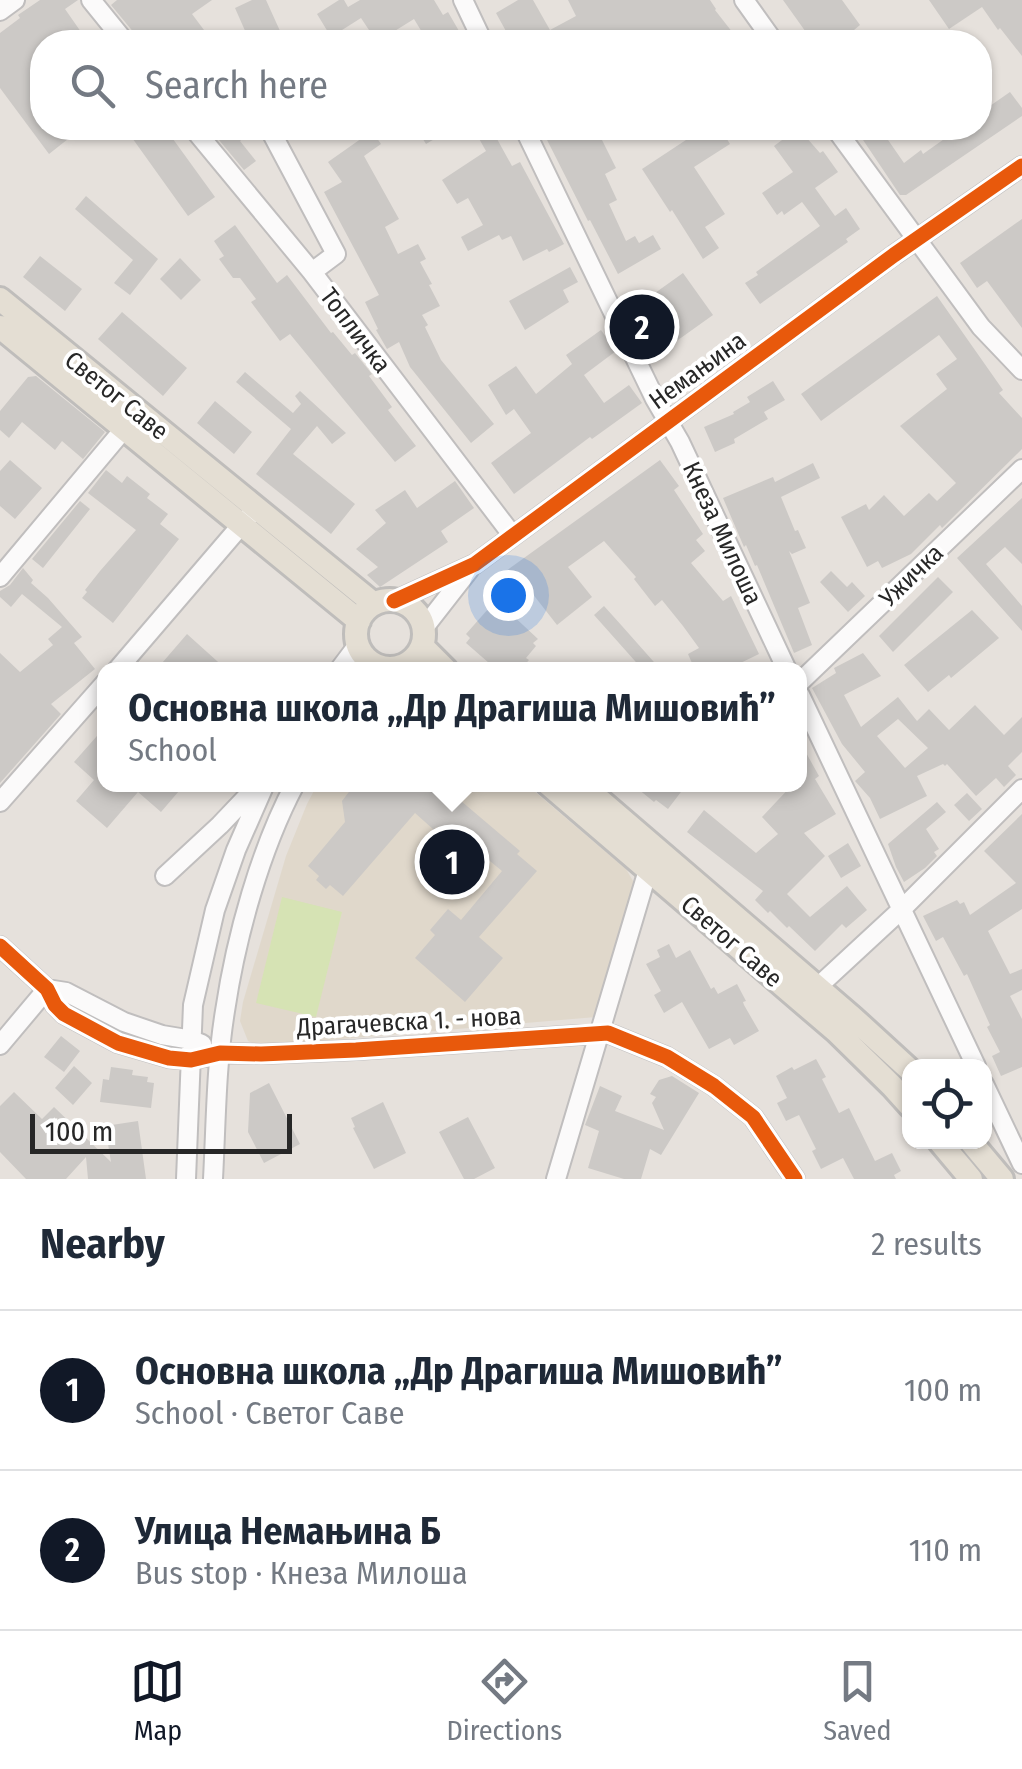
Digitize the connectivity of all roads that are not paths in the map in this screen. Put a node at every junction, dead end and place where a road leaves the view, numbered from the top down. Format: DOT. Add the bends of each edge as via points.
graph roads {
  1 [pos="15,0"];
  2 [pos="91,0"];
  3 [pos="463,0"];
  4 [pos="744,0"];
  5 [pos="0,11"];
  6 [pos="115,30"];
  7 [pos="477,30"];
  8 [pos="765,30"];
  9 [pos="203,140"];
  10 [pos="275,140"];
  11 [pos="530,140"];
  12 [pos="845,140"];
  13 [pos="1022,166"];
  14 [pos="916,240"];
  15 [pos="312,272"];
  16 [pos="0,299"];
  17 [pos="0,327"];
  18 [pos="1022,370"];
  19 [pos="669,422"];
  20 [pos="124,429"];
  21 [pos="1022,469"];
  22 [pos="248,517"];
  23 [pos="513,536"];
  24 [pos="475,564"];
  25 [pos="0,577"];
  26 [pos="376,609"];
  27 [pos="357,646"];
  28 [pos="405,658"];
  29 [pos="123,662"];
  30 [pos="345,662"];
  31 [pos="783,662"];
  32 [pos="807,675"];
  33 [pos="97,691"];
  34 [pos="807,711"];
  35 [pos="1022,789"];
  36 [pos="253,792"];
  37 [pos="258,792"];
  38 [pos="291,792"];
  39 [pos="557,792"];
  40 [pos="590,792"];
  41 [pos="0,802"];
  42 [pos="648,870"];
  43 [pos="165,876"];
  44 [pos="902,909"];
  45 [pos="0,946"];
  46 [pos="47,989"];
  47 [pos="810,994"];
  48 [pos="600,1033"];
  49 [pos="192,1040"];
  50 [pos="0,1045"];
  51 [pos="220,1053"];
  52 [pos="973,1059"];
  53 [pos="191,1060"];
  54 [pos="902,1064"];
  55 [pos="902,1097"];
  56 [pos="992,1101"];
  57 [pos="946,1149"];
  58 [pos="977,1149"];
  59 [pos="1022,1164"];
  60 [pos="186,1179"];
  61 [pos="213,1179"];
  62 [pos="556,1179"];
  63 [pos="795,1179"];
  64 [pos="971,1179"];
  65 [pos="1002,1179"];
  1 -- 5 [label="street"];
  2 -- 6 [label="street"];
  3 -- 7 [label="street"];
  4 -- 8 [label="street"];
  9 -- 15 [label="street, Топличка"];
  10 -- 15 [label="street" via="336,254"];
  11 -- 19 [label="street, Кнеза Милоша"];
  12 -- 14 [label="street"];
  13 -- 14 [label="street, Немањина"];
  14 -- 18 [label="street"];
  14 -- 19 [label="street, Немањина"];
  15 -- 23 [label="street, Топличка"];
  16 -- 22 [label="main road, Светог Саве"];
  17 -- 20 [label="main road, Светог Саве"];
  19 -- 23 [label="street, Немањина"];
  19 -- 31 [label="street, Кнеза Милоша"];
  20 -- 22 [label="main road, Светог Саве"];
  20 -- 25 [label="street"];
  21 -- 32 [label="street, Ужичка"];
  22 -- 26 [label="main road, Светог Саве"];
  22 -- 29 [label="street"];
  23 -- 24 [label="street, Немањина"];
  24 -- 26 [label="street, Немањина"];
  24 -- 28 [label="street"];
  26 -- 27 [label="main road" via="356,629"];
  26 -- 28 [label="main road" via="404,604 413,610"];
  27 -- 28 [label="main road" via="366,659"];
  27 -- 30 [label="street"];
  33 -- 41 [label="street"];
  34 -- 44 [label="street"];
  35 -- 44 [label="street"];
  36 -- 43 [label="street"];
  37 -- 49 [label="street" via="215,910"];
  38 -- 51 [label="street" via="254,888"];
  39 -- 42 [label="main road, Светог Саве"];
  40 -- 47 [label="main road, Светог Саве"];
  42 -- 47 [label="main road, Светог Саве"];
  42 -- 48 [label="street"];
  44 -- 47 [label="street"];
  44 -- 52 [label="street"];
  45 -- 46 [label="street"];
  46 -- 49 [label="street" via="124,1022"];
  46 -- 50 [label="street"];
  46 -- 53 [label="street" via="64,1014 118,1043"];
  47 -- 54 [label="main road, Светог Саве"];
  47 -- 55 [label="main road, Светог Саве"];
  48 -- 51 [label="street, Драгачевска 1. - нова"];
  48 -- 62 [label="street"];
  48 -- 63 [label="street" via="667,1057 714,1086 752,1117"];
  49 -- 51 [label="street"];
  49 -- 53 [label="street"];
  51 -- 53 [label="street"];
  51 -- 61 [label="street"];
  53 -- 60 [label="street"];
  56 -- 59 [label="street"];
  57 -- 64 [label="main road"];
  58 -- 65 [label="main road"];
}
